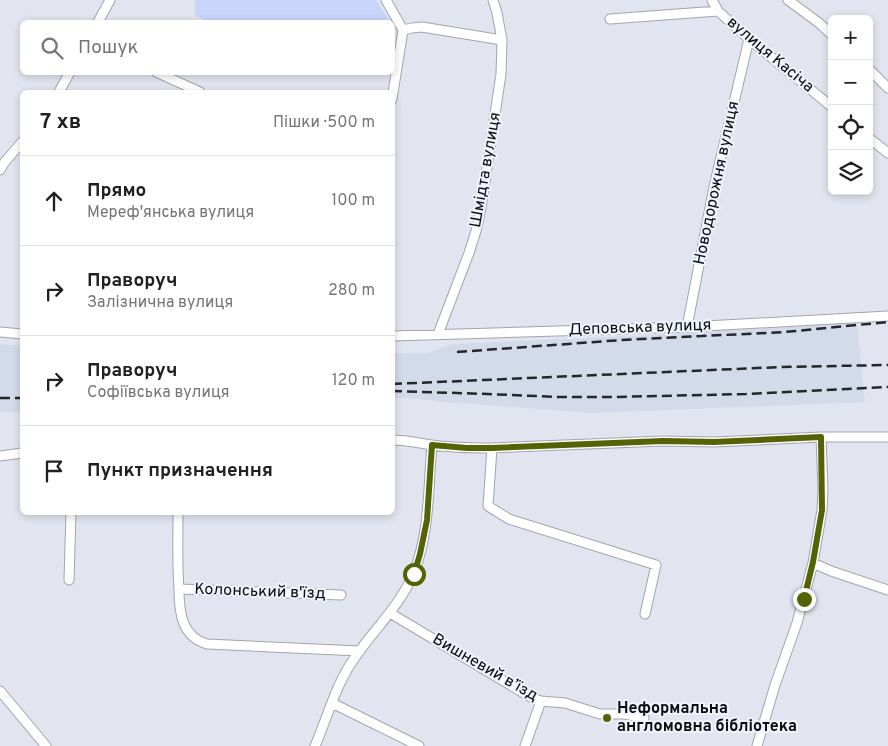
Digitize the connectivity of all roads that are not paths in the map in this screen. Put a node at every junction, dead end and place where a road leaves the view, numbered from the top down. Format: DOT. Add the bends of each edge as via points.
graph roads {
  1 [pos="110,0"];
  2 [pos="386,0"];
  3 [pos="493,0"];
  4 [pos="712,0"];
  5 [pos="788,0"];
  6 [pos="718,11"];
  7 [pos="610,19"];
  8 [pos="99,20"];
  9 [pos="403,30"];
  10 [pos="828,32"];
  11 [pos="502,40"];
  12 [pos="749,40"];
  13 [pos="873,73"];
  14 [pos="68,75"];
  15 [pos="163,75"];
  16 [pos="888,88"];
  17 [pos="60,90"];
  18 [pos="196,90"];
  19 [pos="393,90"];
  20 [pos="830,105"];
  21 [pos="873,141"];
  22 [pos="20,144"];
  23 [pos="888,154"];
  24 [pos="1,165"];
  25 [pos="888,316"];
  26 [pos="687,327"];
  27 [pos="0,332"];
  28 [pos="20,334"];
  29 [pos="438,334"];
  30 [pos="395,336"];
  31 [pos="821,437"];
  32 [pos="888,437"];
  33 [pos="395,440"];
  34 [pos="432,445"];
  35 [pos="492,448"];
  36 [pos="20,453"];
  37 [pos="0,456"];
  38 [pos="71,515"];
  39 [pos="178,515"];
  40 [pos="813,562"];
  41 [pos="69,580"];
  42 [pos="179,589"];
  43 [pos="888,590"];
  44 [pos="341,595"];
  45 [pos="390,613"];
  46 [pos="645,614"];
  47 [pos="360,651"];
  48 [pos="0,691"];
  49 [pos="541,701"];
  50 [pos="332,703"];
  51 [pos="644,718"];
  52 [pos="316,744"];
  53 [pos="46,746"];
  54 [pos="327,746"];
  55 [pos="419,746"];
  56 [pos="525,746"];
  57 [pos="756,746"];
  1 -- 8 [label="street"];
  2 -- 9 [label="street"];
  3 -- 11 [label="street, Шмідта вулиця"];
  4 -- 6 [label="street, вулиця Касіча"];
  5 -- 10 [label="street"];
  6 -- 7 [label="street"];
  6 -- 12 [label="street, вулиця Касіча"];
  9 -- 11 [label="street" via="422,27"];
  9 -- 19 [label="street"];
  11 -- 29 [label="street, Шмідта вулиця" via="501,74 476,231"];
  12 -- 20 [label="street, вулиця Касіча"];
  12 -- 26 [label="street, Новодорожня вулиця" via="714,188"];
  13 -- 16 [label="street"];
  14 -- 17 [label="street"];
  15 -- 18 [label="street"];
  21 -- 23 [label="street"];
  22 -- 24 [label="street"];
  25 -- 26 [label="street, Деповська вулиця"];
  26 -- 29 [label="street, Деповська вулиця"];
  27 -- 28 [label="street"];
  29 -- 30 [label="street, Деповська вулиця"];
  31 -- 32 [label="street"];
  31 -- 35 [label="street"];
  31 -- 40 [label="street" via="822,510"];
  33 -- 34 [label="street"];
  34 -- 35 [label="street"];
  34 -- 45 [label="street" via="427,520 420,554 414,574"];
  35 -- 46 [label="street" via="488,506 509,519 656,565"];
  36 -- 37 [label="street"];
  38 -- 41 [label="street"];
  39 -- 42 [label="street"];
  40 -- 43 [label="street"];
  40 -- 57 [label="street" via="797,623"];
  42 -- 44 [label="street, Колонський в'їзд"];
  42 -- 47 [label="street" via="184,624 198,641"];
  45 -- 47 [label="street"];
  45 -- 49 [label="street, Вишневий в’їзд"];
  47 -- 50 [label="street"];
  48 -- 53 [label="street"];
  49 -- 51 [label="street, Вишневий в’їзд" via="565,703 600,714"];
  49 -- 56 [label="street"];
  50 -- 52 [label="street"];
  50 -- 55 [label="street"];
  52 -- 54 [label="street"];
}
